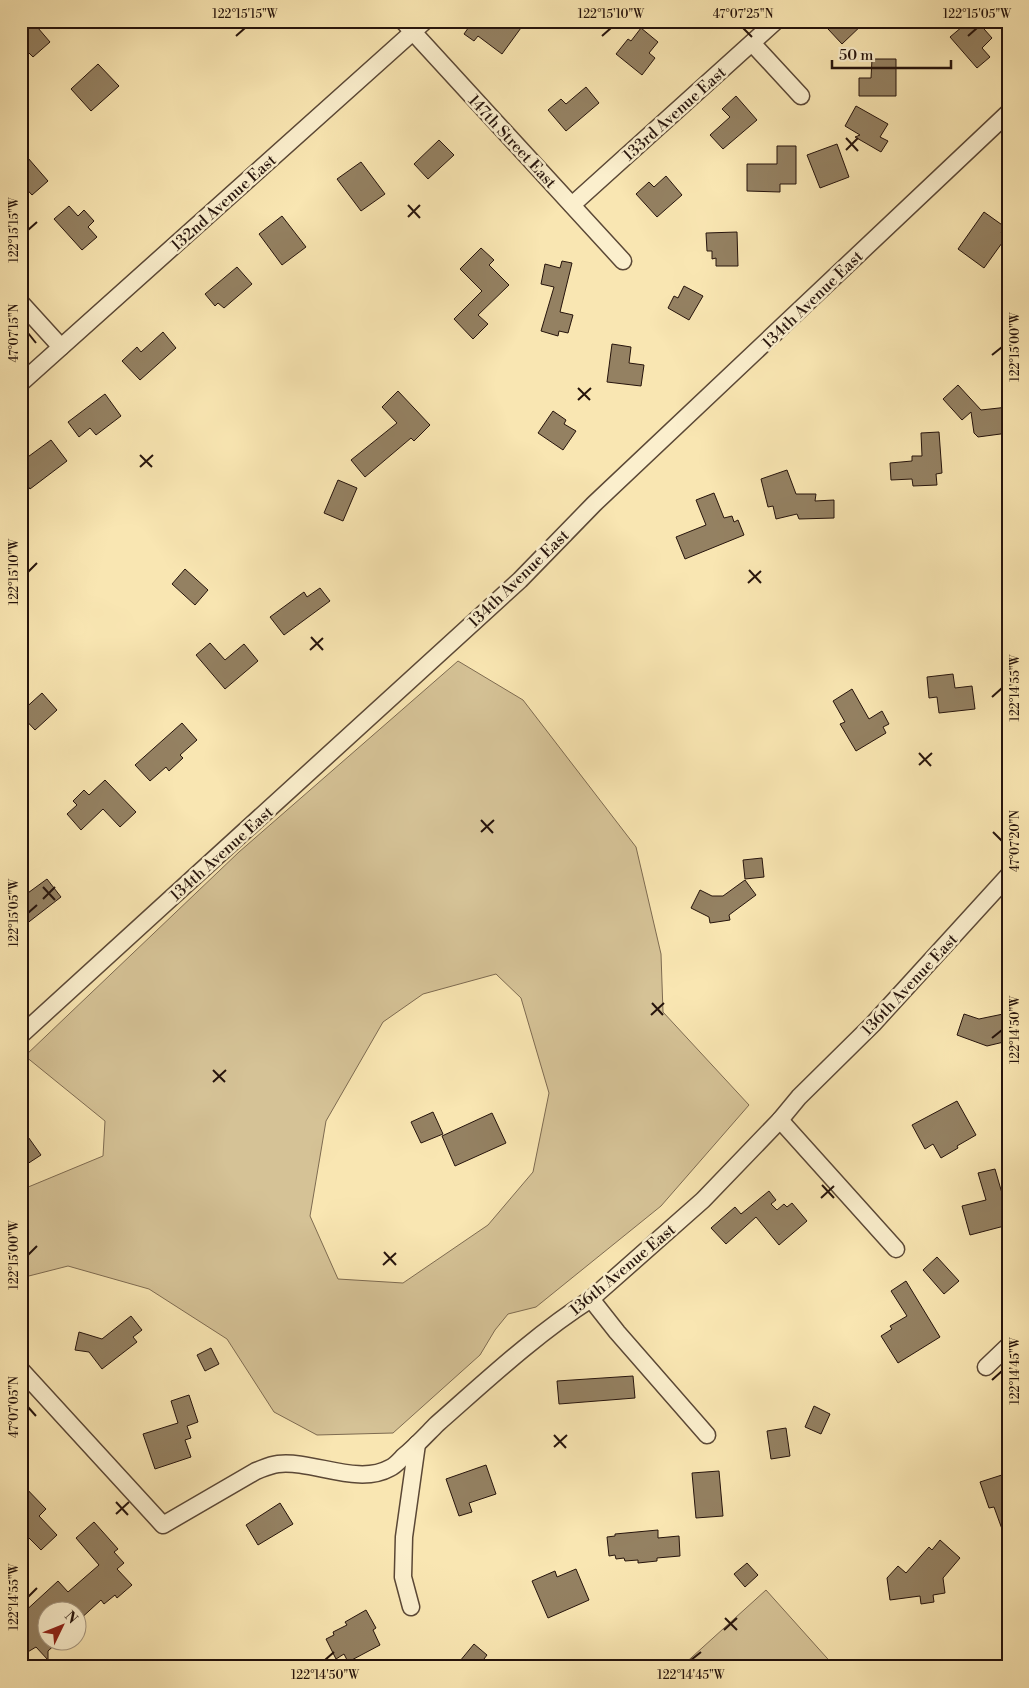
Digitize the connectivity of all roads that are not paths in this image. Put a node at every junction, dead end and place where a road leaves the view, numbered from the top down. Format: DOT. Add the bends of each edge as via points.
graph roads {
  1 [pos="776,21"];
  2 [pos="414,25"];
  3 [pos="752,43"];
  4 [pos="801,96"];
  5 [pos="1008,112"];
  6 [pos="572,205"];
  7 [pos="623,261"];
  8 [pos="21,303"];
  9 [pos="61,347"];
  10 [pos="21,383"];
  11 [pos="1008,876"];
  12 [pos="21,1035"];
  13 [pos="780,1120"];
  14 [pos="896,1249"];
  15 [pos="591,1299"];
  16 [pos="1008,1346"];
  17 [pos="986,1367"];
  18 [pos="21,1370"];
  19 [pos="707,1435"];
  20 [pos="417,1444"];
  21 [pos="412,1607"];
  1 -- 3 [label="street, 133rd Avenue East"];
  2 -- 6 [label="street, 147th Street East"];
  2 -- 9 [label="street, 132nd Avenue East"];
  3 -- 4 [label="street"];
  3 -- 6 [label="street, 133rd Avenue East"];
  5 -- 12 [label="street, 134th Avenue East" via="594,504 514,586"];
  6 -- 7 [label="street, 147th Street East"];
  8 -- 9 [label="street"];
  9 -- 10 [label="street, 132nd Avenue East"];
  11 -- 13 [label="street, 136th Avenue East"];
  13 -- 14 [label="street"];
  13 -- 15 [label="street, 136th Avenue East" via="703,1200"];
  15 -- 19 [label="street"];
  15 -- 20 [label="street, 136th Avenue East" via="526,1348"];
  16 -- 17 [label="street"];
  18 -- 20 [label="street, 136th Avenue East" via="163,1525 270,1466 307,1466 375,1474 391,1468"];
  20 -- 21 [label="street" via="404,1537 403,1577"];
}
